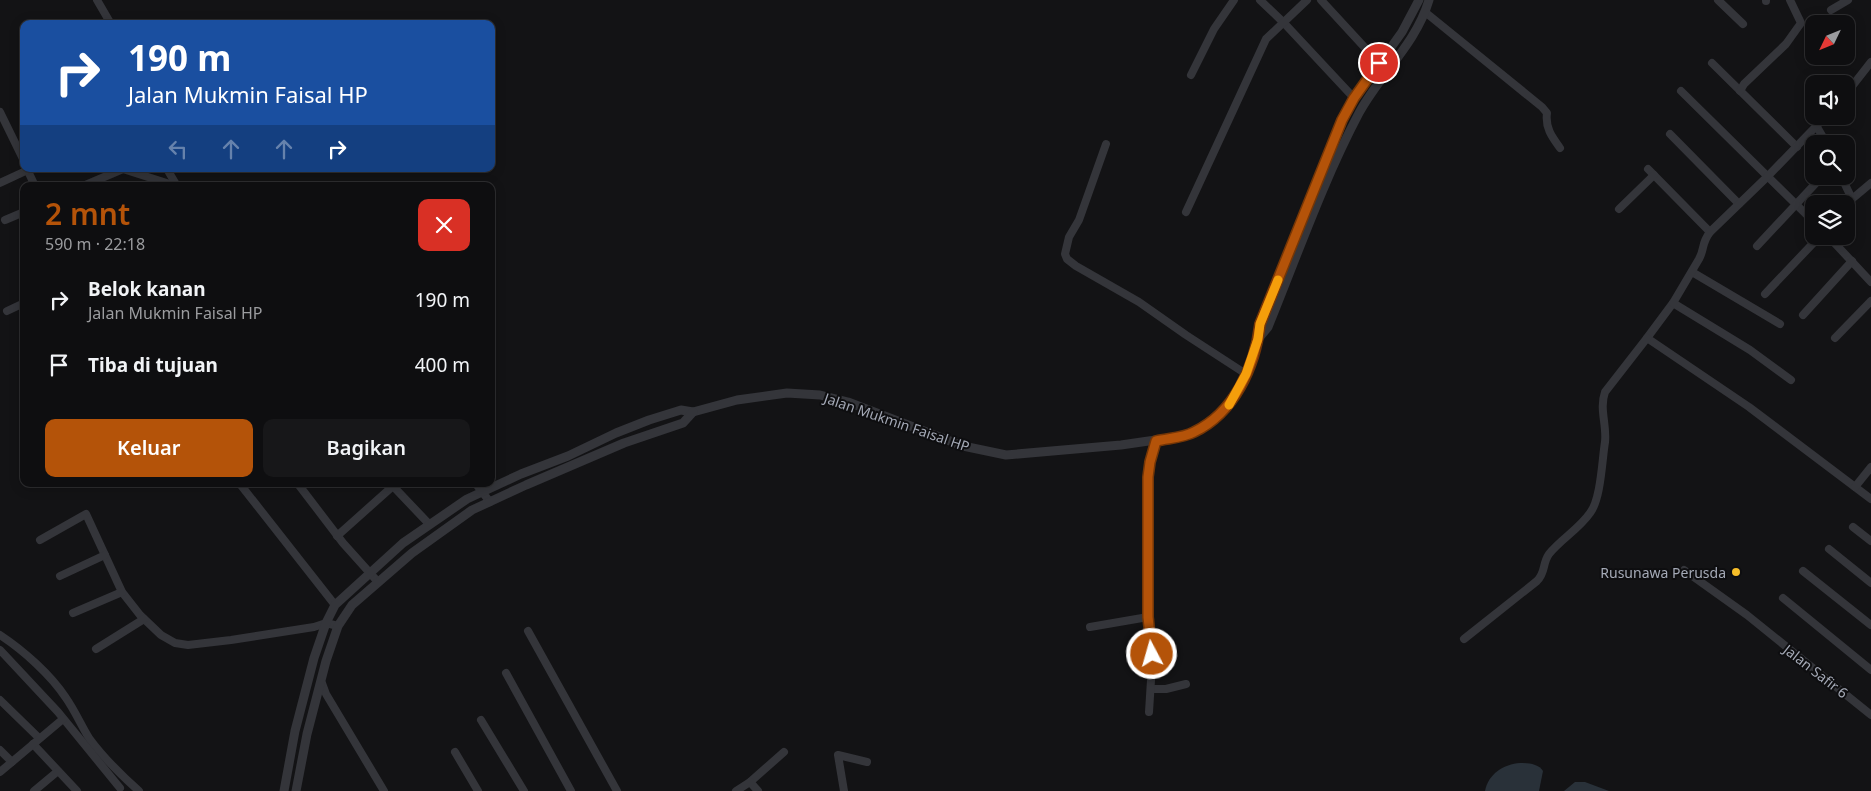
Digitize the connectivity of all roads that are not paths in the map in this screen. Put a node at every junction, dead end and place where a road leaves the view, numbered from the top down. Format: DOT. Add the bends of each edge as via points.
graph roads {
  1 [pos="97,0"];
  2 [pos="1234,0"];
  3 [pos="1260,0"];
  4 [pos="1307,0"];
  5 [pos="1321,0"];
  6 [pos="1419,0"];
  7 [pos="1429,0"];
  8 [pos="1790,0"];
  9 [pos="1848,0"];
  10 [pos="1723,2"];
  11 [pos="1831,10"];
  12 [pos="1426,12"];
  13 [pos="109,20"];
  14 [pos="1284,23"];
  15 [pos="1743,24"];
  16 [pos="1871,62"];
  17 [pos="1379,63"];
  18 [pos="1712,63"];
  19 [pos="1191,75"];
  20 [pos="1855,82"];
  21 [pos="1681,91"];
  22 [pos="1740,91"];
  23 [pos="1354,98"];
  24 [pos="0,112"];
  25 [pos="1817,127"];
  26 [pos="1670,134"];
  27 [pos="1822,135"];
  28 [pos="1106,144"];
  29 [pos="1797,147"];
  30 [pos="1560,148"];
  31 [pos="20,153"];
  32 [pos="22,172"];
  33 [pos="116,172"];
  34 [pos="133,172"];
  35 [pos="1768,176"];
  36 [pos="92,182"];
  37 [pos="164,182"];
  38 [pos="0,183"];
  39 [pos="1871,183"];
  40 [pos="1814,185"];
  41 [pos="1855,196"];
  42 [pos="1739,204"];
  43 [pos="1796,205"];
  44 [pos="1619,209"];
  45 [pos="1186,212"];
  46 [pos="20,214"];
  47 [pos="1805,214"];
  48 [pos="5,220"];
  49 [pos="1710,232"];
  50 [pos="1811,245"];
  51 [pos="1836,245"];
  52 [pos="1757,246"];
  53 [pos="1852,262"];
  54 [pos="1692,272"];
  55 [pos="1871,282"];
  56 [pos="1765,294"];
  57 [pos="1871,302"];
  58 [pos="1673,303"];
  59 [pos="20,305"];
  60 [pos="7,311"];
  61 [pos="1803,315"];
  62 [pos="1780,324"];
  63 [pos="1647,338"];
  64 [pos="1836,338"];
  65 [pos="1258,339"];
  66 [pos="1246,374"];
  67 [pos="1792,380"];
  68 [pos="693,412"];
  69 [pos="1156,441"];
  70 [pos="1871,467"];
  71 [pos="495,486"];
  72 [pos="242,487"];
  73 [pos="300,487"];
  74 [pos="390,487"];
  75 [pos="394,487"];
  76 [pos="479,487"];
  77 [pos="494,487"];
  78 [pos="1855,487"];
  79 [pos="483,492"];
  80 [pos="1871,499"];
  81 [pos="490,502"];
  82 [pos="429,524"];
  83 [pos="1853,527"];
  84 [pos="338,536"];
  85 [pos="40,540"];
  86 [pos="1871,541"];
  87 [pos="1829,550"];
  88 [pos="105,555"];
  89 [pos="1684,570"];
  90 [pos="1803,571"];
  91 [pos="370,573"];
  92 [pos="60,576"];
  93 [pos="378,582"];
  94 [pos="1871,583"];
  95 [pos="122,592"];
  96 [pos="1783,598"];
  97 [pos="335,606"];
  98 [pos="73,613"];
  99 [pos="1148,617"];
  100 [pos="144,619"];
  101 [pos="326,623"];
  102 [pos="1871,625"];
  103 [pos="338,626"];
  104 [pos="1090,627"];
  105 [pos="528,631"];
  106 [pos="1,637"];
  107 [pos="1464,639"];
  108 [pos="96,649"];
  109 [pos="0,650"];
  110 [pos="1871,670"];
  111 [pos="506,673"];
  112 [pos="322,684"];
  113 [pos="1186,684"];
  114 [pos="1151,689"];
  115 [pos="0,700"];
  116 [pos="1149,712"];
  117 [pos="1871,715"];
  118 [pos="63,719"];
  119 [pos="481,720"];
  120 [pos="36,741"];
  121 [pos="0,750"];
  122 [pos="455,752"];
  123 [pos="784,752"];
  124 [pos="12,762"];
  125 [pos="867,762"];
  126 [pos="58,771"];
  127 [pos="0,772"];
  128 [pos="129,782"];
  129 [pos="750,782"];
  130 [pos="118,789"];
  131 [pos="34,791"];
  132 [pos="77,791"];
  133 [pos="139,791"];
  134 [pos="284,791"];
  135 [pos="296,791"];
  136 [pos="384,791"];
  137 [pos="478,791"];
  138 [pos="524,791"];
  139 [pos="571,791"];
  140 [pos="617,791"];
  141 [pos="736,791"];
  142 [pos="758,791"];
  143 [pos="844,791"];
  1 -- 13 [label="street"];
  2 -- 19 [label="street" via="1214,29"];
  3 -- 14 [label="street"];
  4 -- 14 [label="street"];
  5 -- 17 [label="street"];
  6 -- 17 [label="street, Jalan Mukmin Faisal HP" via="1402,32"];
  7 -- 12 [label="street, Jalan Mukmin Faisal HP"];
  8 -- 22 [label="street" via="1801,23 1786,44"];
  9 -- 11 [label="street"];
  10 -- 15 [label="street"];
  12 -- 30 [label="street" via="1547,111 1549,131"];
  12 -- 65 [label="street, Jalan Mukmin Faisal HP" via="1410,41 1359,113 1339,153 1268,327"];
  14 -- 23 [label="street"];
  14 -- 45 [label="street" via="1266,39"];
  16 -- 20 [label="street"];
  17 -- 23 [label="street, Jalan Mukmin Faisal HP"];
  18 -- 22 [label="street"];
  21 -- 35 [label="street"];
  22 -- 29 [label="street"];
  23 -- 65 [label="street, Jalan Mukmin Faisal HP" via="1342,120 1260,324"];
  24 -- 31 [label="street"];
  25 -- 27 [label="street"];
  25 -- 29 [label="street"];
  26 -- 42 [label="street"];
  28 -- 66 [label="street" via="1079,220 1069,237 1067,259 1139,302"];
  29 -- 35 [label="street"];
  32 -- 38 [label="street"];
  33 -- 36 [label="street"];
  34 -- 37 [label="street"];
  35 -- 42 [label="street"];
  35 -- 43 [label="street"];
  39 -- 41 [label="street"];
  40 -- 43 [label="street"];
  42 -- 49 [label="street"];
  43 -- 47 [label="street"];
  43 -- 52 [label="street"];
  44 -- 49 [label="street" via="1651,172"];
  46 -- 48 [label="street"];
  49 -- 54 [label="street"];
  50 -- 56 [label="street"];
  51 -- 53 [label="street"];
  53 -- 55 [label="street"];
  53 -- 61 [label="street"];
  54 -- 58 [label="street"];
  54 -- 62 [label="street"];
  57 -- 64 [label="street"];
  58 -- 63 [label="street"];
  58 -- 67 [label="street"];
  59 -- 60 [label="street"];
  63 -- 78 [label="street" via="1749,407"];
  63 -- 107 [label="street" via="1605,392 1606,436 1599,488 1591,512 1550,554 1544,562 1543,576"];
  65 -- 66 [label="street, Jalan Mukmin Faisal HP"];
  66 -- 69 [label="street, Jalan Mukmin Faisal HP" via="1228,407 1219,416 1193,433"];
  68 -- 69 [label="street, Jalan Mukmin Faisal HP" via="737,400 787,393 820,395 848,402 963,446 1006,454"];
  68 -- 71 [label="street, Jalan Mukmin Faisal HP" via="681,410 616,433"];
  68 -- 81 [label="street, Jalan Mukmin Faisal HP" via="683,423 624,443"];
  69 -- 99 [label="street" via="1148,477"];
  70 -- 78 [label="street"];
  72 -- 97 [label="street"];
  73 -- 84 [label="street"];
  74 -- 84 [label="street"];
  75 -- 82 [label="street"];
  76 -- 79 [label="street"];
  77 -- 79 [label="street, Jalan Mukmin Faisal HP"];
  78 -- 80 [label="street"];
  79 -- 81 [label="street"];
  79 -- 82 [label="street, Jalan Mukmin Faisal HP"];
  81 -- 93 [label="street, Jalan Mukmin Faisal HP" via="472,510 412,552"];
  82 -- 91 [label="street, Jalan Mukmin Faisal HP"];
  83 -- 86 [label="street"];
  84 -- 91 [label="street"];
  85 -- 88 [label="street" via="86,514"];
  87 -- 94 [label="street"];
  88 -- 92 [label="street"];
  88 -- 95 [label="street"];
  89 -- 117 [label="street, Jalan Safir 6" via="1747,615"];
  90 -- 102 [label="street"];
  91 -- 93 [label="street"];
  91 -- 97 [label="street, Jalan Mukmin Faisal HP"];
  93 -- 103 [label="street, Jalan Mukmin Faisal HP" via="352,605"];
  95 -- 98 [label="street"];
  95 -- 100 [label="street"];
  96 -- 110 [label="street"];
  97 -- 101 [label="street, Jalan Mukmin Faisal HP"];
  99 -- 104 [label="street"];
  99 -- 114 [label="street"];
  100 -- 101 [label="street" via="161,635 175,643 188,645"];
  100 -- 108 [label="street"];
  101 -- 103 [label="street"];
  101 -- 134 [label="street, Jalan Mukmin Faisal HP" via="294,731"];
  103 -- 112 [label="street, Jalan Mukmin Faisal HP"];
  105 -- 140 [label="street"];
  106 -- 128 [label="street" via="24,653 66,697 90,738"];
  109 -- 118 [label="street"];
  111 -- 139 [label="street"];
  112 -- 135 [label="street, Jalan Mukmin Faisal HP" via="307,734"];
  112 -- 136 [label="street"];
  113 -- 114 [label="street"];
  114 -- 116 [label="street"];
  115 -- 120 [label="street"];
  118 -- 120 [label="street"];
  118 -- 130 [label="street"];
  119 -- 138 [label="street"];
  120 -- 124 [label="street"];
  120 -- 126 [label="street"];
  121 -- 124 [label="street"];
  122 -- 137 [label="street"];
  123 -- 129 [label="street"];
  124 -- 127 [label="street"];
  125 -- 143 [label="street" via="838,756"];
  126 -- 131 [label="street"];
  126 -- 132 [label="street"];
  128 -- 130 [label="street"];
  128 -- 133 [label="street"];
  129 -- 141 [label="street"];
  129 -- 142 [label="street"];
}
